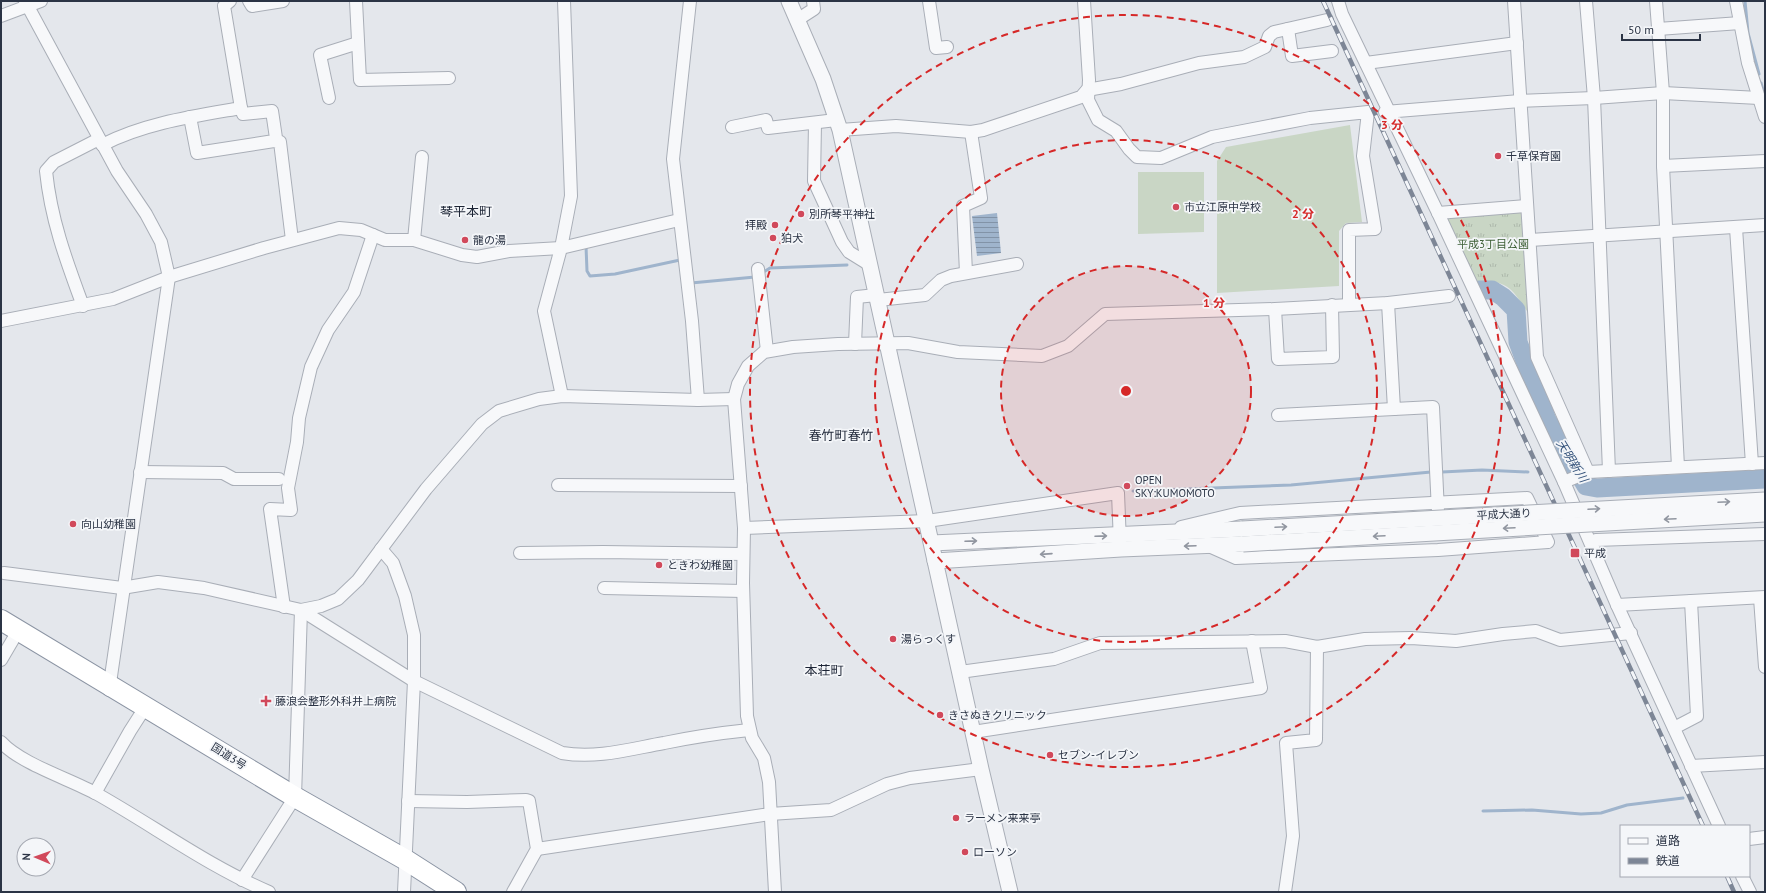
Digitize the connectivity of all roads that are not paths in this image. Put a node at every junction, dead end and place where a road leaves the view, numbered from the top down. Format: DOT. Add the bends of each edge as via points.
graph roads {
  1 [pos="40,1"];
  2 [pos="230,1"];
  3 [pos="249,1"];
  4 [pos="283,1"];
  5 [pos="356,1"];
  6 [pos="564,1"];
  7 [pos="690,1"];
  8 [pos="789,1"];
  9 [pos="813,1"];
  10 [pos="929,1"];
  11 [pos="1084,1"];
  12 [pos="1338,1"];
  13 [pos="1514,1"];
  14 [pos="1586,1"];
  15 [pos="1656,1"];
  16 [pos="1736,1"];
  17 [pos="26,3"];
  18 [pos="1,16"];
  19 [pos="798,20"];
  20 [pos="1327,20"];
  21 [pos="1740,23"];
  22 [pos="1288,29"];
  23 [pos="1658,29"];
  24 [pos="358,43"];
  25 [pos="1516,43"];
  26 [pos="947,47"];
  27 [pos="1332,51"];
  28 [pos="1366,63"];
  29 [pos="449,78"];
  30 [pos="1087,90"];
  31 [pos="1663,93"];
  32 [pos="329,98"];
  33 [pos="1594,98"];
  34 [pos="1759,98"];
  35 [pos="1520,101"];
  36 [pos="241,108"];
  37 [pos="1387,112"];
  38 [pos="190,117"];
  39 [pos="1765,117"];
  40 [pos="815,123"];
  41 [pos="838,125"];
  42 [pos="732,128"];
  43 [pos="971,132"];
  44 [pos="274,141"];
  45 [pos="101,142"];
  46 [pos="422,157"];
  47 [pos="1765,161"];
  48 [pos="1663,166"];
  49 [pos="1528,206"];
  50 [pos="1438,213"];
  51 [pos="679,220"];
  52 [pos="1765,225"];
  53 [pos="1736,228"];
  54 [pos="1666,231"];
  55 [pos="373,235"];
  56 [pos="1599,235"];
  57 [pos="292,240"];
  58 [pos="414,240"];
  59 [pos="1530,240"];
  60 [pos="561,248"];
  61 [pos="1017,264"];
  62 [pos="870,265"];
  63 [pos="758,269"];
  64 [pos="966,273"];
  65 [pos="169,278"];
  66 [pos="1449,296"];
  67 [pos="877,297"];
  68 [pos="1388,303"];
  69 [pos="1349,304"];
  70 [pos="1332,305"];
  71 [pos="83,306"];
  72 [pos="1275,309"];
  73 [pos="1,321"];
  74 [pos="855,344"];
  75 [pos="887,345"];
  76 [pos="767,351"];
  77 [pos="562,396"];
  78 [pos="734,399"];
  79 [pos="698,400"];
  80 [pos="1394,410"];
  81 [pos="1278,415"];
  82 [pos="1765,463"];
  83 [pos="1752,464"];
  84 [pos="1678,467"];
  85 [pos="1609,471"];
  86 [pos="140,472"];
  87 [pos="1588,472"];
  88 [pos="279,479"];
  89 [pos="1564,482"];
  90 [pos="558,485"];
  91 [pos="741,486"];
  92 [pos="1765,500"];
  93 [pos="1438,504"];
  94 [pos="1765,514"];
  95 [pos="927,521"];
  96 [pos="744,528"];
  97 [pos="1151,534"];
  98 [pos="1765,534"];
  99 [pos="1243,536"];
  100 [pos="1120,542"];
  101 [pos="932,543"];
  102 [pos="1208,545"];
  103 [pos="1592,548"];
  104 [pos="381,549"];
  105 [pos="1438,550"];
  106 [pos="520,554"];
  107 [pos="743,554"];
  108 [pos="935,561"];
  109 [pos="2,572"];
  110 [pos="122,588"];
  111 [pos="604,588"];
  112 [pos="743,591"];
  113 [pos="1763,598"];
  114 [pos="1690,601"];
  115 [pos="1617,605"];
  116 [pos="284,606"];
  117 [pos="301,610"];
  118 [pos="1,620"];
  119 [pos="1631,633"];
  120 [pos="10,635"];
  121 [pos="1252,641"];
  122 [pos="1317,647"];
  123 [pos="1,660"];
  124 [pos="1765,667"];
  125 [pos="960,672"];
  126 [pos="414,681"];
  127 [pos="109,690"];
  128 [pos="143,710"];
  129 [pos="1674,728"];
  130 [pos="749,730"];
  131 [pos="973,732"];
  132 [pos="1,742"];
  133 [pos="1765,762"];
  134 [pos="1691,766"];
  135 [pos="980,769"];
  136 [pos="95,793"];
  137 [pos="292,801"];
  138 [pos="408,801"];
  139 [pos="770,814"];
  140 [pos="1719,825"];
  141 [pos="1765,837"];
  142 [pos="1750,839"];
  143 [pos="537,849"];
  144 [pos="405,865"];
  145 [pos="1742,877"];
  146 [pos="242,880"];
  147 [pos="269,892"];
  148 [pos="404,892"];
  149 [pos="441,892"];
  150 [pos="456,892"];
  151 [pos="513,892"];
  152 [pos="774,892"];
  153 [pos="1010,892"];
  154 [pos="1285,892"];
  155 [pos="1750,892"];
  1 -- 17 [label="street"];
  2 -- 36 [label="street" via="224,6"];
  3 -- 4 [label="street" via="252,6"];
  5 -- 24 [label="street"];
  6 -- 60 [label="street" via="571,196"];
  7 -- 51 [label="street" via="673,159"];
  8 -- 19 [label="street"];
  9 -- 19 [label="street" via="814,9"];
  10 -- 26 [label="street" via="936,48"];
  11 -- 30 [label="street" via="1089,80"];
  12 -- 28 [label="street"];
  13 -- 25 [label="street"];
  14 -- 33 [label="street"];
  15 -- 23 [label="street"];
  16 -- 21 [label="street"];
  17 -- 18 [label="street"];
  17 -- 45 [label="street"];
  19 -- 41 [label="street" via="823,79"];
  20 -- 22 [label="street"];
  21 -- 23 [label="street"];
  21 -- 34 [label="street" via="1748,63"];
  22 -- 27 [label="street" via="1292,56"];
  22 -- 30 [label="street" via="1274,32 1264,47 1244,57 1198,63"];
  23 -- 31 [label="street"];
  24 -- 29 [label="street" via="360,80"];
  24 -- 32 [label="street" via="320,55"];
  25 -- 28 [label="street"];
  25 -- 35 [label="street"];
  28 -- 37 [label="street"];
  30 -- 43 [label="street" via="1081,97 1006,123"];
  30 -- 69 [label="street" via="1088,100 1098,120 1116,131 1137,157 1161,158 1212,137 1310,118 1368,112 1363,156 1375,229 1349,230"];
  31 -- 33 [label="street"];
  31 -- 34 [label="street"];
  31 -- 48 [label="street"];
  33 -- 35 [label="street"];
  33 -- 56 [label="street"];
  34 -- 39 [label="street"];
  35 -- 37 [label="street"];
  35 -- 49 [label="street"];
  36 -- 38 [label="street"];
  36 -- 44 [label="street" via="243,114 272,111 276,138"];
  37 -- 50 [label="street"];
  38 -- 44 [label="street" via="197,154"];
  38 -- 45 [label="street"];
  40 -- 41 [label="street"];
  40 -- 42 [label="street" via="768,128 766,120"];
  40 -- 62 [label="street" via="814,181 842,242 849,252"];
  41 -- 43 [label="street" via="896,126"];
  41 -- 62 [label="street"];
  43 -- 64 [label="street" via="981,198 964,206"];
  44 -- 57 [label="street" via="280,142"];
  45 -- 65 [label="street" via="161,242"];
  45 -- 71 [label="street" via="54,162 46,171 49,202 57,233"];
  46 -- 58 [label="street"];
  47 -- 48 [label="street"];
  48 -- 54 [label="street"];
  49 -- 50 [label="street"];
  49 -- 59 [label="street"];
  50 -- 89 [label="street"];
  51 -- 60 [label="street"];
  51 -- 79 [label="street" via="692,321"];
  52 -- 53 [label="street"];
  53 -- 54 [label="street"];
  53 -- 83 [label="street"];
  54 -- 56 [label="street"];
  54 -- 84 [label="street"];
  55 -- 57 [label="street" via="361,230 339,228"];
  55 -- 58 [label="street" via="385,240"];
  55 -- 116 [label="street" via="354,292 328,330 312,367 299,418 288,488 291,510 270,509"];
  56 -- 59 [label="street"];
  56 -- 85 [label="street"];
  57 -- 65 [label="street"];
  58 -- 60 [label="street" via="477,257 509,251"];
  59 -- 87 [label="street" via="1537,357"];
  60 -- 77 [label="street" via="544,311"];
  61 -- 64 [label="street"];
  62 -- 67 [label="street"];
  63 -- 76 [label="street"];
  64 -- 67 [label="street" via="941,280 925,295"];
  65 -- 71 [label="street" via="113,299"];
  65 -- 86 [label="street"];
  66 -- 68 [label="street"];
  67 -- 74 [label="street" via="857,297"];
  67 -- 75 [label="street"];
  68 -- 69 [label="street"];
  68 -- 80 [label="street"];
  69 -- 70 [label="street"];
  70 -- 72 [label="street"];
  70 -- 72 [label="street" via="1333,357 1278,359"];
  71 -- 73 [label="street"];
  72 -- 75 [label="street" via="1105,314 1068,346 1042,356 958,352 908,343"];
  74 -- 75 [label="street"];
  74 -- 76 [label="street"];
  75 -- 95 [label="street"];
  76 -- 78 [label="street" via="748,366 738,384"];
  77 -- 79 [label="street"];
  77 -- 104 [label="street" via="499,411 482,424 426,490"];
  78 -- 79 [label="street"];
  78 -- 91 [label="street"];
  80 -- 81 [label="street"];
  80 -- 93 [label="street" via="1434,408"];
  82 -- 83 [label="street"];
  83 -- 84 [label="street"];
  84 -- 85 [label="street"];
  85 -- 87 [label="street"];
  86 -- 88 [label="street" via="223,473 234,479"];
  86 -- 110 [label="street"];
  87 -- 89 [label="street"];
  89 -- 103 [label="street"];
  90 -- 91 [label="street"];
  91 -- 96 [label="street"];
  99 -- 92 [label="street, 平成大通り, one-way, bridge"];
  93 -- 97 [label="street" via="1240,513"];
  93 -- 105 [label="street"];
  93 -- 105 [label="street" via="1527,498 1548,542"];
  94 -- 99 [label="street, 平成大通り, one-way, bridge"];
  95 -- 96 [label="street"];
  95 -- 100 [label="street" via="1118,493"];
  95 -- 101 [label="street"];
  96 -- 107 [label="street"];
  97 -- 99 [label="street"];
  97 -- 100 [label="street"];
  98 -- 103 [label="street" via="1596,540"];
  99 -- 102 [label="street"];
  101 -- 100 [label="street, one-way"];
  102 -- 100 [label="street, one-way"];
  100 -- 108 [label="street, one-way"];
  101 -- 108 [label="street"];
  102 -- 105 [label="street" via="1236,558"];
  103 -- 115 [label="street"];
  104 -- 117 [label="street" via="358,580 338,599"];
  104 -- 126 [label="street" via="393,563 405,596 414,635"];
  106 -- 107 [label="street"];
  107 -- 112 [label="street"];
  108 -- 125 [label="street"];
  109 -- 110 [label="street"];
  110 -- 116 [label="street" via="158,582 204,588"];
  110 -- 127 [label="street"];
  111 -- 112 [label="street"];
  112 -- 130 [label="street"];
  113 -- 114 [label="street"];
  113 -- 124 [label="street"];
  114 -- 115 [label="street"];
  114 -- 129 [label="street" via="1697,716"];
  115 -- 119 [label="street"];
  116 -- 117 [label="street"];
  117 -- 126 [label="street"];
  117 -- 137 [label="street"];
  118 -- 120 [label="highway, 国道3号"];
  119 -- 122 [label="street" via="1560,640 1536,631 1456,641 1366,639"];
  119 -- 129 [label="street"];
  120 -- 123 [label="street"];
  120 -- 127 [label="highway, 国道3号"];
  121 -- 122 [label="street" via="1285,641"];
  121 -- 125 [label="street" via="1100,643 1054,659"];
  121 -- 131 [label="street" via="1261,688"];
  122 -- 154 [label="street" via="1316,740 1286,742 1293,836"];
  125 -- 131 [label="street"];
  126 -- 130 [label="street" via="562,753 580,756"];
  126 -- 138 [label="street"];
  127 -- 128 [label="highway, 国道3号"];
  128 -- 136 [label="street"];
  128 -- 137 [label="highway, 国道3号"];
  129 -- 134 [label="street"];
  130 -- 139 [label="street" via="764,758 769,782"];
  131 -- 135 [label="street"];
  132 -- 136 [label="street" via="12,752"];
  133 -- 134 [label="street"];
  134 -- 140 [label="street"];
  135 -- 139 [label="street" via="910,778 887,784 831,810"];
  135 -- 153 [label="street"];
  136 -- 146 [label="street"];
  137 -- 144 [label="highway, 国道3号"];
  137 -- 146 [label="street"];
  138 -- 143 [label="street" via="529,801"];
  138 -- 144 [label="street"];
  139 -- 143 [label="street"];
  139 -- 152 [label="street"];
  141 -- 142 [label="street"];
  143 -- 151 [label="street"];
  144 -- 148 [label="street"];
  144 -- 149 [label="highway, 国道3号"];
  144 -- 150 [label="highway, 国道3号"];
  145 -- 155 [label="street"];
  146 -- 147 [label="street"];
}
